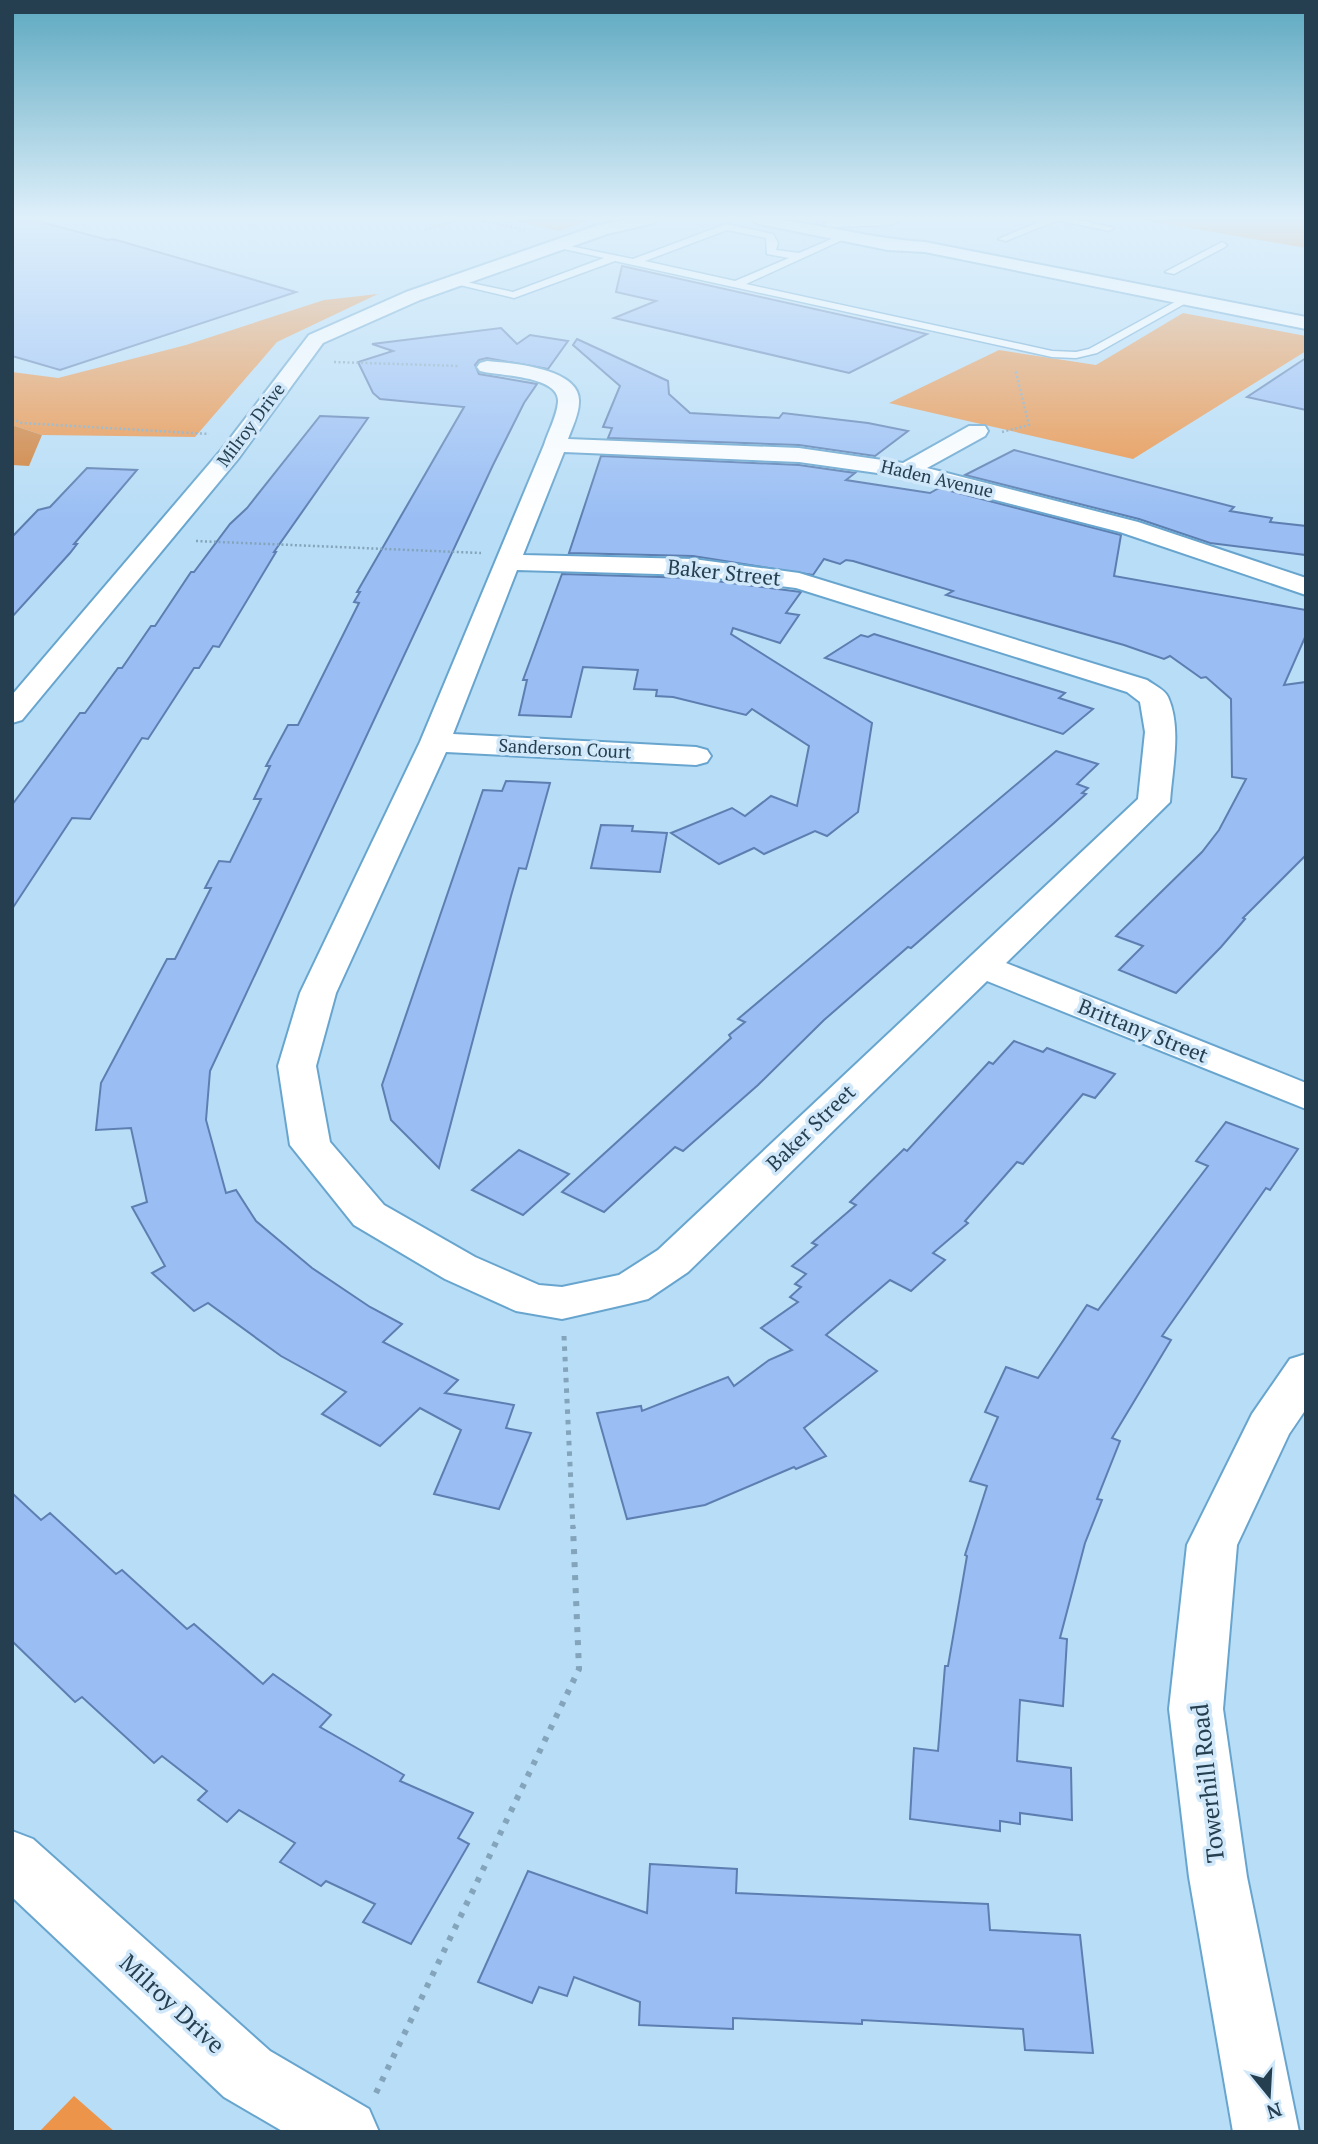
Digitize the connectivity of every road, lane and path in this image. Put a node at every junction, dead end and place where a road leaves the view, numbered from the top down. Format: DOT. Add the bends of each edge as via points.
graph roads {
  1 [pos="361,319"];
  2 [pos="894,319"];
  3 [pos="1150,319"];
  4 [pos="1287,319"];
  5 [pos="1306,323"];
  6 [pos="1020,347"];
  7 [pos="334,362"];
  8 [pos="488,368"];
  9 [pos="12,419"];
  10 [pos="977,431"];
  11 [pos="210,434"];
  12 [pos="555,446"];
  13 [pos="907,470"];
  14 [pos="191,541"];
  15 [pos="509,558"];
  16 [pos="1306,587"];
  17 [pos="12,714"];
  18 [pos="435,742"];
  19 [pos="696,756"];
  20 [pos="981,965"];
  21 [pos="1306,1097"];
  22 [pos="562,1303"];
  23 [pos="1306,1371"];
  24 [pos="12,1858"];
  25 [pos="358,2119"];
  26 [pos="1266,2132"];
  1 -- 17 [label="street, Milroy Drive" via="316,339 230,454"];
  2 -- 6 [label="lane"];
  3 -- 6 [label="lane" via="1087,353 1052,354"];
  4 -- 5 [label="street"];
  6 -- 10 [label="path" via="1012,359 1029,425 1002,432"];
  7 -- 8 [label="path"];
  8 -- 12 [label="street, Baker Street" via="542,375 568,393"];
  9 -- 11 [label="path"];
  10 -- 13 [label="street"];
  12 -- 13 [label="street, Haden Avenue" via="799,455"];
  12 -- 15 [label="street, Baker Street"];
  13 -- 16 [label="street, Haden Avenue" via="1129,527"];
  14 -- 15 [label="path"];
  15 -- 18 [label="street, Baker Street"];
  15 -- 20 [label="street, Baker Street" via="693,567 799,581 1114,677 1154,698 1160,732 1154,802"];
  18 -- 19 [label="street, Sanderson Court"];
  18 -- 22 [label="street, Baker Street" via="318,993 297,1066 310,1145 369,1215 460,1268 532,1300"];
  20 -- 21 [label="street, Brittany Street"];
  20 -- 22 [label="street, Baker Street" via="673,1261 632,1288"];
  22 -- 25 [label="path" via="579,1669"];
  23 -- 26 [label="street, Towerhill Road" via="1269,1427 1212,1545 1196,1709 1217,1877"];
  24 -- 25 [label="street, Milroy Drive" via="247,2074"];
}
